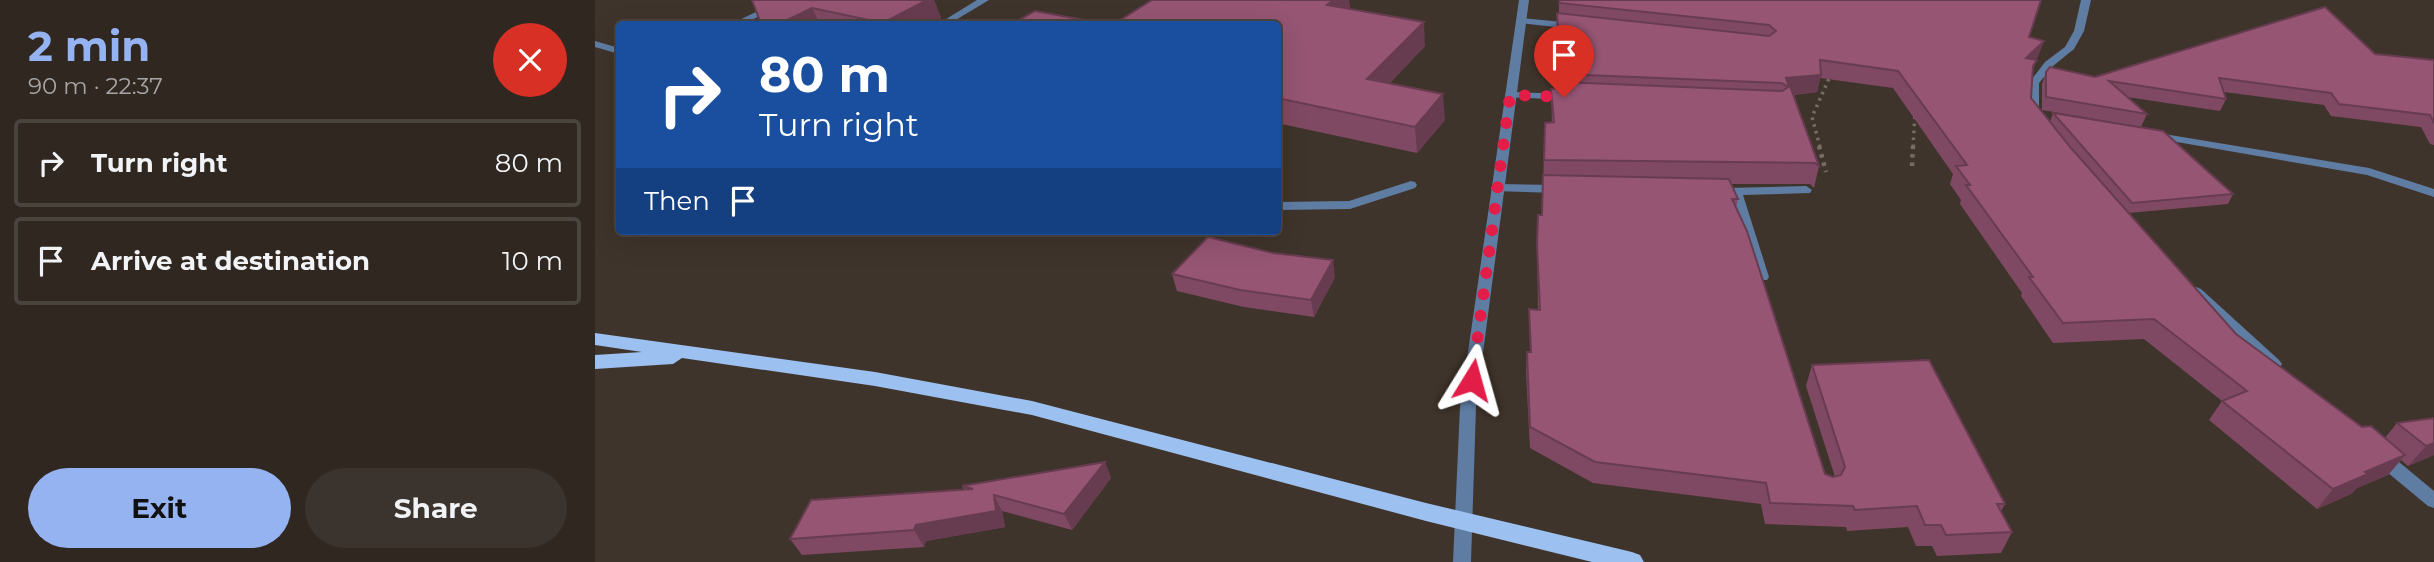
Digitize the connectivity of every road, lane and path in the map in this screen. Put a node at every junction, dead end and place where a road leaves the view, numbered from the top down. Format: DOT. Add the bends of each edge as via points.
graph roads {
  1 [pos="985,0"];
  2 [pos="1524,0"];
  3 [pos="2086,0"];
  4 [pos="763,12"];
  5 [pos="743,21"];
  6 [pos="948,21"];
  7 [pos="1522,21"];
  8 [pos="1590,28"];
  9 [pos="595,44"];
  10 [pos="616,50"];
  11 [pos="1832,70"];
  12 [pos="1510,95"];
  13 [pos="1577,97"];
  14 [pos="1915,113"];
  15 [pos="2047,133"];
  16 [pos="2140,133"];
  17 [pos="1912,166"];
  18 [pos="1411,184"];
  19 [pos="1497,188"];
  20 [pos="1577,189"];
  21 [pos="1806,190"];
  22 [pos="1709,191"];
  23 [pos="1736,192"];
  24 [pos="2434,193"];
  25 [pos="1281,206"];
  26 [pos="2183,279"];
  27 [pos="1767,295"];
  28 [pos="595,339"];
  29 [pos="711,354"];
  30 [pos="595,362"];
  31 [pos="2285,373"];
  32 [pos="2366,444"];
  33 [pos="2434,501"];
  34 [pos="1462,562"];
  35 [pos="1632,562"];
  1 -- 6 [label="street"];
  2 -- 7 [label="street"];
  3 -- 15 [label="street" via="2079,31 2069,49 2034,83"];
  4 -- 5 [label="street"];
  7 -- 8 [label="street"];
  7 -- 12 [label="street"];
  9 -- 10 [label="street"];
  11 -- 21 [label="path" via="1812,117 1830,190"];
  12 -- 13 [label="street"];
  12 -- 19 [label="street"];
  14 -- 17 [label="path"];
  16 -- 24 [label="street" via="2369,172"];
  18 -- 25 [label="street" via="1350,205"];
  19 -- 20 [label="street"];
  19 -- 34 [label="street" via="1468,407"];
  21 -- 23 [label="street"];
  22 -- 23 [label="street"];
  23 -- 27 [label="street"];
  26 -- 31 [label="street"];
  28 -- 29 [label="main road"];
  29 -- 30 [label="main road"];
  29 -- 35 [label="main road" via="1032,408"];
  32 -- 33 [label="street"];
}
